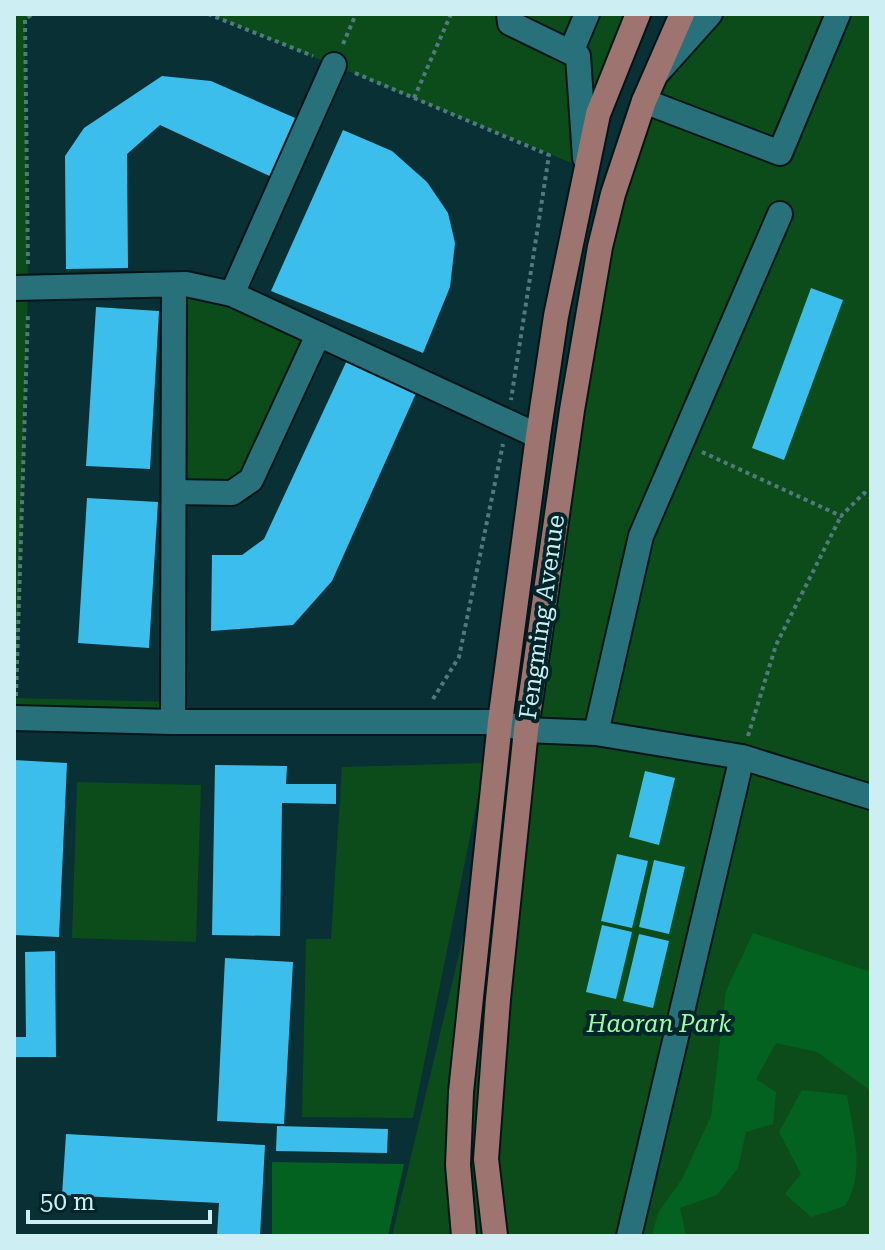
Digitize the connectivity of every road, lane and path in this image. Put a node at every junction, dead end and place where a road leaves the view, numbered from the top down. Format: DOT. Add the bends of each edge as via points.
graph roads {
  1 [pos="33,14"];
  2 [pos="356,14"];
  3 [pos="451,14"];
  4 [pos="509,14"];
  5 [pos="587,14"];
  6 [pos="638,14"];
  7 [pos="682,14"];
  8 [pos="710,14"];
  9 [pos="838,14"];
  10 [pos="571,52"];
  11 [pos="334,65"];
  12 [pos="656,74"];
  13 [pos="414,98"];
  14 [pos="644,101"];
  15 [pos="586,169"];
  16 [pos="780,214"];
  17 [pos="174,285"];
  18 [pos="21,288"];
  19 [pos="232,294"];
  20 [pos="318,335"];
  21 [pos="538,436"];
  22 [pos="681,443"];
  23 [pos="174,492"];
  24 [pos="871,498"];
  25 [pos="841,516"];
  26 [pos="14,718"];
  27 [pos="173,722"];
  28 [pos="500,722"];
  29 [pos="526,730"];
  30 [pos="596,733"];
  31 [pos="742,757"];
  32 [pos="871,797"];
  33 [pos="464,1236"];
  34 [pos="495,1236"];
  35 [pos="629,1236"];
  1 -- 18 [label="path" via="25,19"];
  2 -- 11 [label="path"];
  3 -- 13 [label="path"];
  4 -- 10 [label="street" via="510,23"];
  5 -- 10 [label="street"];
  6 -- 15 [label="main road, Fengming Avenue" via="598,114"];
  7 -- 12 [label="main road, Fengming Avenue"];
  8 -- 12 [label="street"];
  9 -- 14 [label="street" via="780,153"];
  10 -- 15 [label="street" via="578,56"];
  11 -- 19 [label="street"];
  12 -- 14 [label="main road, Fengming Avenue"];
  14 -- 29 [label="main road, Fengming Avenue" via="597,261"];
  15 -- 21 [label="main road, Fengming Avenue"];
  16 -- 22 [label="street"];
  17 -- 18 [label="street"];
  17 -- 19 [label="street"];
  17 -- 23 [label="street"];
  19 -- 20 [label="street"];
  20 -- 21 [label="street"];
  20 -- 23 [label="street" via="251,480 232,493"];
  21 -- 28 [label="main road, Fengming Avenue"];
  22 -- 25 [label="path"];
  22 -- 30 [label="street" via="641,536"];
  23 -- 27 [label="street"];
  24 -- 25 [label="path" via="864,493"];
  25 -- 31 [label="path" via="776,645"];
  26 -- 27 [label="street"];
  27 -- 28 [label="street"];
  28 -- 29 [label="street"];
  28 -- 33 [label="main road, Fengming Avenue" via="461,1092 458,1165"];
  29 -- 30 [label="street"];
  29 -- 34 [label="main road, Fengming Avenue" via="486,1159"];
  30 -- 31 [label="street"];
  31 -- 32 [label="street"];
  31 -- 35 [label="street"];
}
